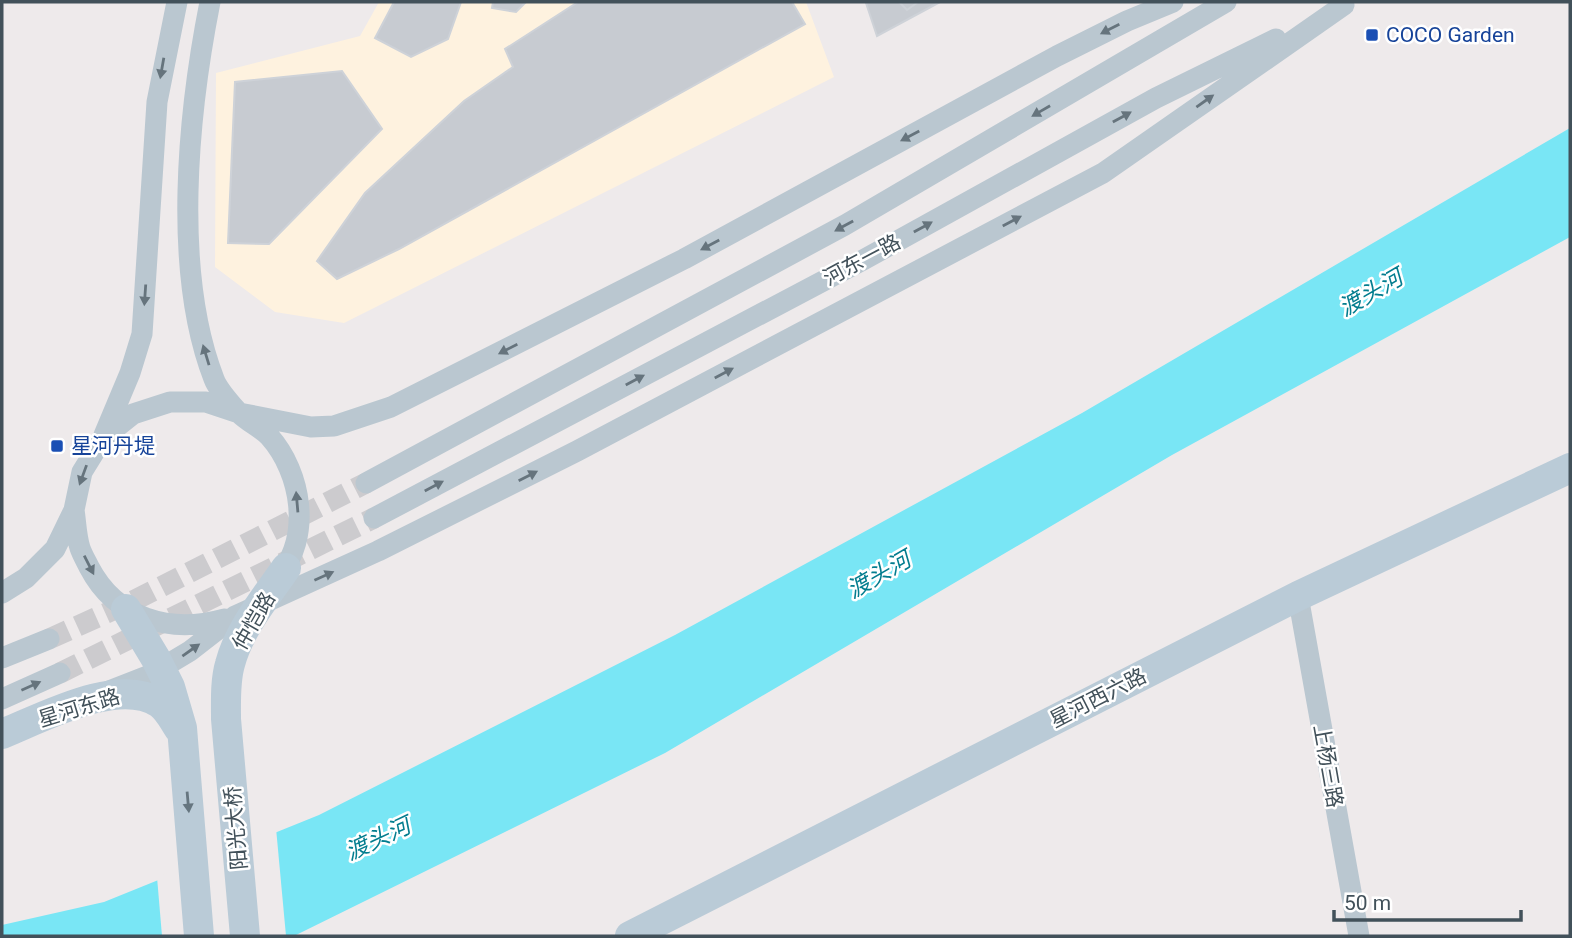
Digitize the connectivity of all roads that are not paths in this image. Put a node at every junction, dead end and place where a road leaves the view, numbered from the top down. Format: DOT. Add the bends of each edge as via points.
graph roads {
  1 [pos="177,2"];
  2 [pos="210,2"];
  3 [pos="1173,2"];
  4 [pos="1226,2"];
  5 [pos="1347,3"];
  6 [pos="239,413"];
  7 [pos="103,438"];
  8 [pos="1570,468"];
  9 [pos="366,483"];
  10 [pos="74,510"];
  11 [pos="374,518"];
  12 [pos="286,568"];
  13 [pos="2,593"];
  14 [pos="1298,596"];
  15 [pos="262,604"];
  16 [pos="126,609"];
  17 [pos="235,617"];
  18 [pos="49,639"];
  19 [pos="2,658"];
  20 [pos="161,668"];
  21 [pos="60,673"];
  22 [pos="2,699"];
  23 [pos="63,710"];
  24 [pos="226,719"];
  25 [pos="2,734"];
  26 [pos="182,734"];
  27 [pos="199,936"];
  28 [pos="245,936"];
  29 [pos="630,936"];
  30 [pos="1359,936"];
  1 -- 7 [label="street, one-way" via="157,102 142,334"];
  6 -- 2 [label="street, one-way" via="215,383 197,318 191,272 189,156"];
  3 -- 6 [label="street, one-way" via="1057,56 684,259 391,407 363,419 311,427"];
  4 -- 9 [label="street, 河东一路, one-way" via="845,225"];
  11 -- 5 [label="street, 河东一路, one-way" via="863,260 1156,98"];
  15 -- 5 [label="street, one-way" via="578,451 1102,173"];
  6 -- 7 [label="street" via="206,402 170,402 133,414"];
  12 -- 6 [label="street, one-way" via="298,534 299,498 288,464 268,435"];
  7 -- 10 [label="street, one-way" via="82,472"];
  8 -- 14 [label="street, 星河西六路"];
  10 -- 13 [label="street" via="55,549 26,578"];
  10 -- 16 [label="street, one-way" via="80,548 98,583"];
  12 -- 15 [label="street, 仲恺路"];
  12 -- 17 [label="street" via="264,595"];
  14 -- 29 [label="street, 星河西六路"];
  14 -- 30 [label="street, 上杨三路"];
  15 -- 17 [label="street"];
  15 -- 24 [label="street, 仲恺路" via="230,663"];
  16 -- 17 [label="street" via="162,624 200,626"];
  16 -- 20 [label="street"];
  20 -- 17 [label="street, one-way"];
  18 -- 19 [label="street"];
  20 -- 23 [label="street"];
  20 -- 26 [label="street"];
  22 -- 21 [label="street, one-way"];
  23 -- 25 [label="street, 星河东路"];
  23 -- 26 [label="street, 星河东路" via="104,696 138,694 161,704"];
  24 -- 28 [label="street, 阳光大桥"];
  26 -- 27 [label="street, one-way"];
}
